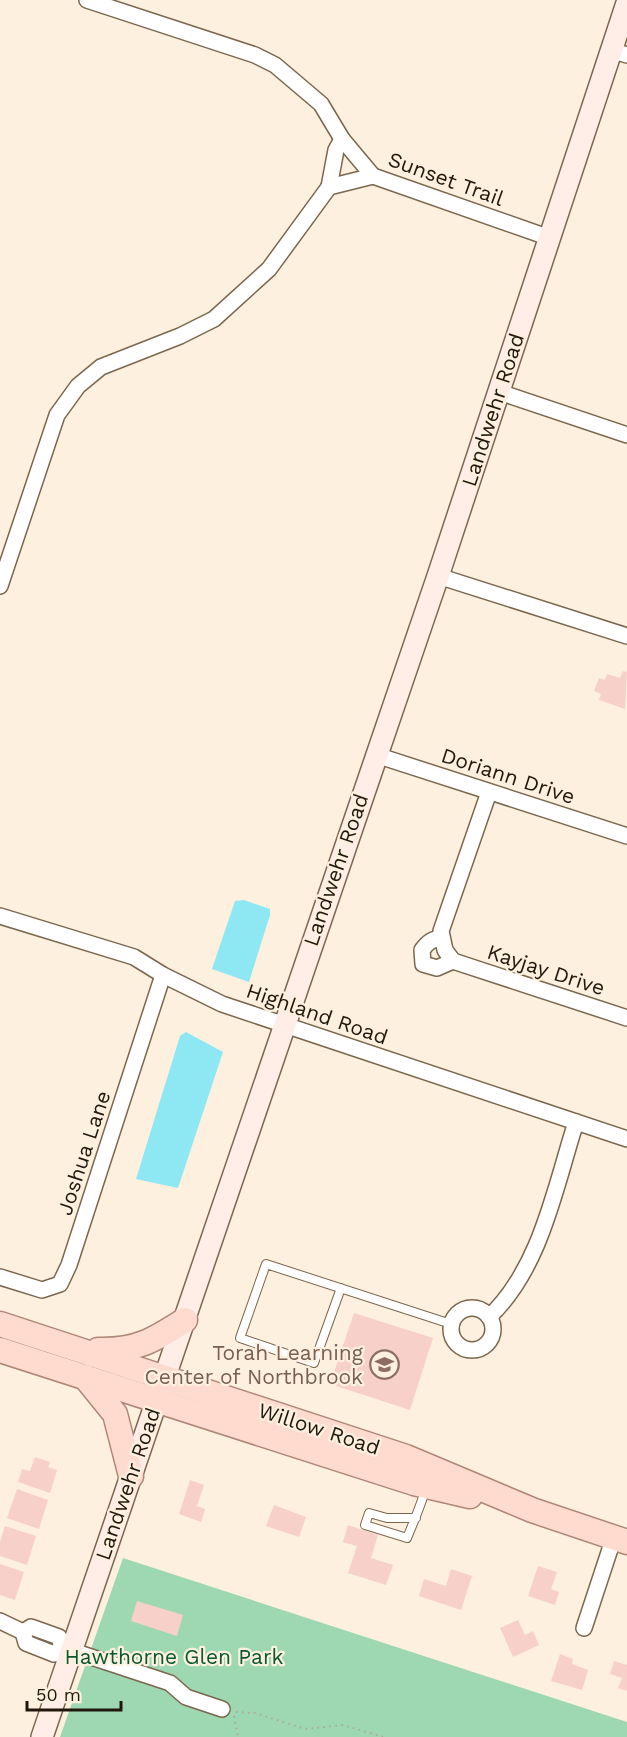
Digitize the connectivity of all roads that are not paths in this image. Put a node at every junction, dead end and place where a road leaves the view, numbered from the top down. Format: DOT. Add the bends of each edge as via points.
graph roads {
  1 [pos="87,0"];
  2 [pos="627,3"];
  3 [pos="619,53"];
  4 [pos="342,139"];
  5 [pos="373,176"];
  6 [pos="329,187"];
  7 [pos="550,238"];
  8 [pos="499,392"];
  9 [pos="627,435"];
  10 [pos="438,576"];
  11 [pos="0,586"];
  12 [pos="627,636"];
  13 [pos="376,755"];
  14 [pos="489,792"];
  15 [pos="627,836"];
  16 [pos="0,916"];
  17 [pos="442,938"];
  18 [pos="453,961"];
  19 [pos="164,975"];
  20 [pos="627,1018"];
  21 [pos="283,1024"];
  22 [pos="576,1122"];
  23 [pos="627,1139"];
  24 [pos="0,1277"];
  25 [pos="341,1288"];
  26 [pos="489,1317"];
  27 [pos="185,1320"];
  28 [pos="0,1324"];
  29 [pos="451,1324"];
  30 [pos="0,1350"];
  31 [pos="78,1350"];
  32 [pos="85,1377"];
  33 [pos="161,1390"];
  34 [pos="131,1476"];
  35 [pos="427,1486"];
  36 [pos="532,1510"];
  37 [pos="416,1518"];
  38 [pos="621,1540"];
  39 [pos="0,1621"];
  40 [pos="584,1628"];
  41 [pos="66,1649"];
  42 [pos="222,1709"];
  43 [pos="42,1737"];
  1 -- 4 [label="street, Sunset Trail" via="275,65 321,104"];
  2 -- 3 [label="main road, Landwehr Road"];
  3 -- 7 [label="main road, Landwehr Road"];
  4 -- 5 [label="street, Sunset Trail"];
  4 -- 6 [label="street"];
  5 -- 6 [label="street"];
  5 -- 7 [label="street, Sunset Trail"];
  6 -- 11 [label="street" via="269,269 214,319 101,367 78,386 57,415"];
  7 -- 8 [label="main road, Landwehr Road"];
  8 -- 9 [label="street"];
  8 -- 10 [label="main road, Landwehr Road"];
  10 -- 12 [label="street"];
  10 -- 13 [label="main road, Landwehr Road"];
  13 -- 14 [label="street, Doriann Drive"];
  13 -- 21 [label="main road, Landwehr Road"];
  14 -- 15 [label="street, Doriann Drive"];
  14 -- 17 [label="street" via="441,931"];
  16 -- 19 [label="street, Highland Road" via="134,957"];
  17 -- 18 [label="street, Kayjay Drive"];
  17 -- 18 [label="street, Kayjay Drive" via="432,939 422,950 423,964 437,968"];
  18 -- 20 [label="street, Kayjay Drive"];
  19 -- 21 [label="street, Highland Road" via="222,1004"];
  19 -- 24 [label="street, Joshua Lane" via="60,1284 42,1290"];
  21 -- 22 [label="street, Highland Road"];
  21 -- 27 [label="main road, Landwehr Road"];
  22 -- 23 [label="street, Highland Road"];
  22 -- 26 [label="street" via="532,1255 502,1304"];
  25 -- 25 [label="lane" via="266,1264 240,1338 314,1363"];
  25 -- 29 [label="lane"];
  26 -- 29 [label="street" via="479,1309 467,1308"];
  26 -- 29 [label="street" via="492,1336 476,1350 457,1344"];
  27 -- 31 [label="main road" via="152,1342 128,1350"];
  27 -- 33 [label="main road, Landwehr Road"];
  28 -- 31 [label="main road, Willow Road"];
  30 -- 32 [label="main road, Willow Road"];
  31 -- 33 [label="main road, Willow Road"];
  32 -- 33 [label="main road, Willow Road"];
  32 -- 34 [label="main road" via="115,1414"];
  33 -- 34 [label="main road, Landwehr Road"];
  33 -- 35 [label="main road, Willow Road"];
  33 -- 36 [label="main road, Willow Road" via="406,1457"];
  34 -- 41 [label="main road, Landwehr Road"];
  35 -- 36 [label="main road, Willow Road"];
  35 -- 37 [label="lane"];
  36 -- 38 [label="main road, Willow Road"];
  37 -- 37 [label="lane" via="408,1538 364,1525 369,1513 387,1518"];
  38 -- 40 [label="street"];
  39 -- 41 [label="street" via="23,1632 26,1643 46,1652 54,1654"];
  41 -- 42 [label="street" via="170,1683 186,1697"];
  41 -- 43 [label="main road, Landwehr Road"];
}
